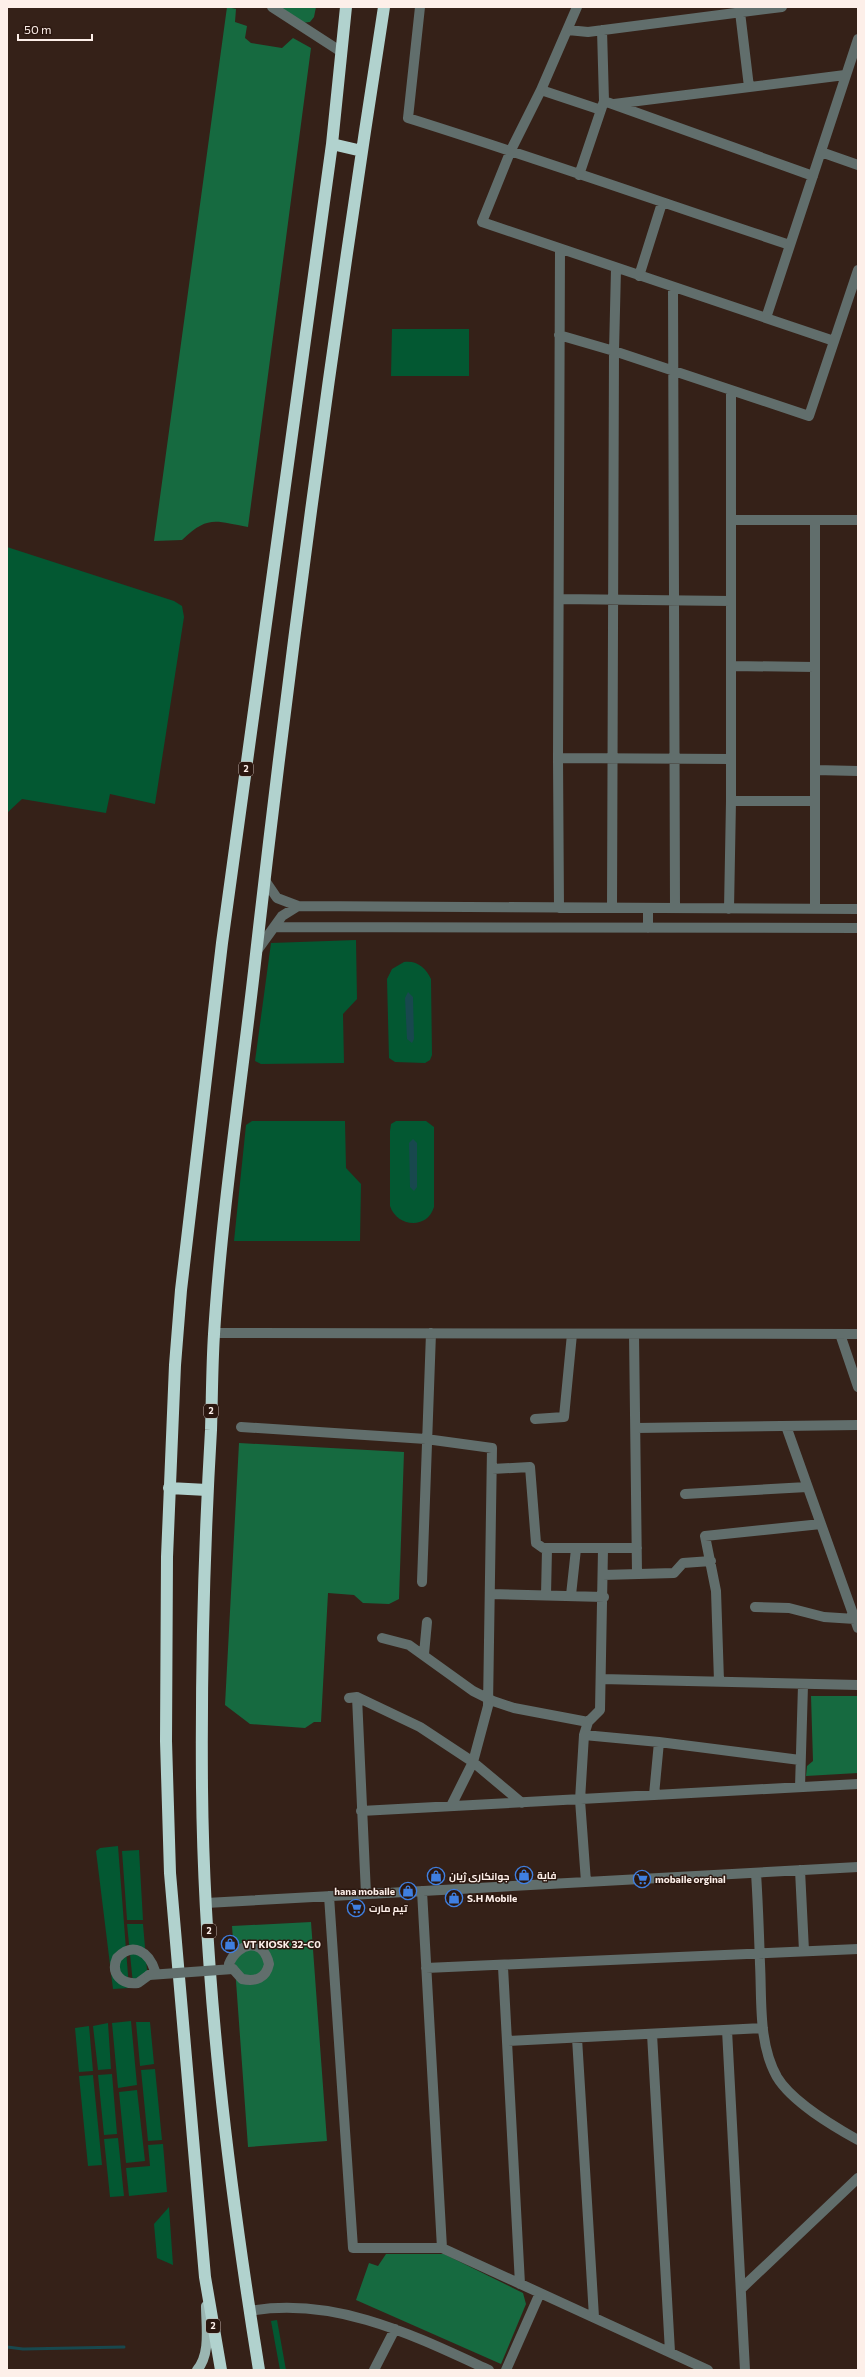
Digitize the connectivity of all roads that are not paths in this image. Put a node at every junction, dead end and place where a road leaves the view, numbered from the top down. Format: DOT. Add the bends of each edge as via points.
graph roads {
  1 [pos="272,7"];
  2 [pos="346,7"];
  3 [pos="384,7"];
  4 [pos="420,7"];
  5 [pos="577,7"];
  6 [pos="782,7"];
  7 [pos="740,12"];
  8 [pos="568,30"];
  9 [pos="602,30"];
  10 [pos="858,39"];
  11 [pos="340,51"];
  12 [pos="846,75"];
  13 [pos="749,87"];
  14 [pos="541,90"];
  15 [pos="606,105"];
  16 [pos="332,144"];
  17 [pos="511,150"];
  18 [pos="362,151"];
  19 [pos="822,152"];
  20 [pos="858,165"];
  21 [pos="579,175"];
  22 [pos="813,176"];
  23 [pos="662,203"];
  24 [pos="790,245"];
  25 [pos="560,250"];
  26 [pos="616,269"];
  27 [pos="858,270"];
  28 [pos="639,276"];
  29 [pos="673,288"];
  30 [pos="766,318"];
  31 [pos="559,335"];
  32 [pos="834,341"];
  33 [pos="614,351"];
  34 [pos="673,371"];
  35 [pos="731,391"];
  36 [pos="731,520"];
  37 [pos="815,520"];
  38 [pos="858,520"];
  39 [pos="559,599"];
  40 [pos="613,600"];
  41 [pos="674,600"];
  42 [pos="731,601"];
  43 [pos="732,666"];
  44 [pos="815,667"];
  45 [pos="558,758"];
  46 [pos="613,758"];
  47 [pos="674,759"];
  48 [pos="732,759"];
  49 [pos="815,770"];
  50 [pos="858,771"];
  51 [pos="731,801"];
  52 [pos="815,801"];
  53 [pos="264,879"];
  54 [pos="298,906"];
  55 [pos="559,908"];
  56 [pos="612,908"];
  57 [pos="648,908"];
  58 [pos="675,908"];
  59 [pos="729,909"];
  60 [pos="815,909"];
  61 [pos="858,909"];
  62 [pos="275,927"];
  63 [pos="648,928"];
  64 [pos="858,928"];
  65 [pos="256,952"];
  66 [pos="214,1333"];
  67 [pos="431,1333"];
  68 [pos="572,1334"];
  69 [pos="634,1334"];
  70 [pos="840,1334"];
  71 [pos="858,1334"];
  72 [pos="858,1387"];
  73 [pos="535,1419"];
  74 [pos="858,1425"];
  75 [pos="786,1426"];
  76 [pos="242,1427"];
  77 [pos="636,1428"];
  78 [pos="426,1439"];
  79 [pos="492,1469"];
  80 [pos="808,1487"];
  81 [pos="169,1488"];
  82 [pos="207,1490"];
  83 [pos="685,1494"];
  84 [pos="821,1524"];
  85 [pos="637,1548"];
  86 [pos="547,1549"];
  87 [pos="576,1549"];
  88 [pos="603,1549"];
  89 [pos="711,1561"];
  90 [pos="637,1573"];
  91 [pos="604,1575"];
  92 [pos="422,1582"];
  93 [pos="490,1594"];
  94 [pos="546,1595"];
  95 [pos="572,1595"];
  96 [pos="604,1597"];
  97 [pos="755,1607"];
  98 [pos="428,1622"];
  99 [pos="856,1623"];
  100 [pos="382,1638"];
  101 [pos="424,1654"];
  102 [pos="601,1679"];
  103 [pos="719,1681"];
  104 [pos="803,1685"];
  105 [pos="858,1685"];
  106 [pos="488,1699"];
  107 [pos="588,1722"];
  108 [pos="584,1735"];
  109 [pos="659,1742"];
  110 [pos="800,1760"];
  111 [pos="473,1762"];
  112 [pos="858,1784"];
  113 [pos="800,1787"];
  114 [pos="654,1795"];
  115 [pos="580,1800"];
  116 [pos="522,1803"];
  117 [pos="451,1806"];
  118 [pos="361,1811"];
  119 [pos="858,1867"];
  120 [pos="800,1870"];
  121 [pos="756,1873"];
  122 [pos="586,1882"];
  123 [pos="422,1891"];
  124 [pos="366,1894"];
  125 [pos="329,1896"];
  126 [pos="206,1903"];
  127 [pos="858,1949"];
  128 [pos="804,1951"];
  129 [pos="760,1954"];
  130 [pos="229,1964"];
  131 [pos="503,1966"];
  132 [pos="426,1968"];
  133 [pos="155,1971"];
  134 [pos="763,2028"];
  135 [pos="727,2030"];
  136 [pos="652,2034"];
  137 [pos="577,2038"];
  138 [pos="507,2041"];
  139 [pos="858,2140"];
  140 [pos="858,2178"];
  141 [pos="442,2248"];
  142 [pos="206,2282"];
  143 [pos="520,2284"];
  144 [pos="742,2288"];
  145 [pos="540,2293"];
  146 [pos="249,2311"];
  147 [pos="594,2318"];
  148 [pos="395,2329"];
  149 [pos="670,2352"];
  150 [pos="197,2370"];
  151 [pos="221,2370"];
  152 [pos="259,2370"];
  153 [pos="374,2370"];
  154 [pos="489,2370"];
  155 [pos="506,2370"];
  156 [pos="708,2370"];
  157 [pos="746,2370"];
  1 -- 11 [label="street"];
  2 -- 11 [label="highway, 2"];
  3 -- 18 [label="highway, 2"];
  4 -- 17 [label="street" via="408,118"];
  5 -- 8 [label="street"];
  6 -- 7 [label="street"];
  7 -- 9 [label="street"];
  7 -- 13 [label="street"];
  8 -- 9 [label="street"];
  8 -- 14 [label="street"];
  9 -- 15 [label="street"];
  10 -- 12 [label="street"];
  11 -- 16 [label="highway, 2"];
  12 -- 13 [label="street"];
  12 -- 19 [label="street"];
  13 -- 15 [label="street"];
  14 -- 15 [label="street"];
  14 -- 17 [label="street"];
  15 -- 21 [label="street"];
  15 -- 22 [label="street"];
  16 -- 18 [label="highway"];
  16 -- 81 [label="highway, 2" via="222,943 198,1138 181,1290"];
  17 -- 21 [label="street"];
  17 -- 25 [label="street" via="482,222"];
  18 -- 53 [label="highway, 2"];
  19 -- 20 [label="street"];
  19 -- 22 [label="street"];
  21 -- 23 [label="street"];
  22 -- 24 [label="street"];
  23 -- 24 [label="street"];
  23 -- 28 [label="street"];
  24 -- 30 [label="street"];
  25 -- 26 [label="street"];
  25 -- 31 [label="street"];
  26 -- 28 [label="street"];
  26 -- 33 [label="street"];
  27 -- 32 [label="street"];
  28 -- 29 [label="street"];
  29 -- 30 [label="street"];
  29 -- 34 [label="street"];
  30 -- 32 [label="street"];
  31 -- 33 [label="street"];
  31 -- 39 [label="street"];
  32 -- 35 [label="street" via="809,416"];
  33 -- 34 [label="street"];
  33 -- 40 [label="street"];
  34 -- 35 [label="street"];
  34 -- 41 [label="street"];
  35 -- 36 [label="street"];
  36 -- 37 [label="street"];
  36 -- 42 [label="street"];
  37 -- 38 [label="street"];
  37 -- 44 [label="street"];
  39 -- 40 [label="street"];
  39 -- 45 [label="street"];
  40 -- 41 [label="street"];
  40 -- 46 [label="street"];
  41 -- 42 [label="street"];
  41 -- 47 [label="street"];
  42 -- 43 [label="street"];
  43 -- 44 [label="street"];
  43 -- 48 [label="street"];
  44 -- 49 [label="street"];
  45 -- 46 [label="street"];
  45 -- 55 [label="street"];
  46 -- 47 [label="street"];
  46 -- 56 [label="street"];
  47 -- 48 [label="street"];
  47 -- 58 [label="street"];
  48 -- 51 [label="street"];
  49 -- 50 [label="street"];
  49 -- 52 [label="street"];
  51 -- 52 [label="street"];
  51 -- 59 [label="street"];
  52 -- 60 [label="street"];
  53 -- 54 [label="street" via="277,898"];
  53 -- 65 [label="highway, 2"];
  54 -- 55 [label="street"];
  54 -- 62 [label="street" via="282,916"];
  55 -- 56 [label="street"];
  56 -- 57 [label="street"];
  57 -- 58 [label="street"];
  57 -- 63 [label="street"];
  58 -- 59 [label="street"];
  59 -- 60 [label="street"];
  60 -- 61 [label="street"];
  62 -- 63 [label="street"];
  62 -- 65 [label="street"];
  63 -- 64 [label="street"];
  65 -- 66 [label="highway, 2" via="234,1132"];
  66 -- 67 [label="street"];
  66 -- 82 [label="highway, 2"];
  67 -- 68 [label="street"];
  67 -- 78 [label="street"];
  68 -- 69 [label="street"];
  68 -- 73 [label="street" via="564,1417"];
  69 -- 70 [label="street"];
  69 -- 77 [label="street"];
  70 -- 71 [label="street"];
  70 -- 72 [label="street"];
  74 -- 75 [label="street"];
  75 -- 77 [label="street"];
  75 -- 80 [label="street"];
  76 -- 78 [label="street"];
  77 -- 85 [label="street"];
  78 -- 79 [label="street" via="492,1448"];
  78 -- 92 [label="street"];
  79 -- 86 [label="street" via="530,1467 536,1543"];
  79 -- 93 [label="street"];
  80 -- 83 [label="street"];
  80 -- 84 [label="street"];
  81 -- 82 [label="highway"];
  81 -- 142 [label="highway, 2" via="166,1741 170,1873"];
  82 -- 126 [label="highway, 2" via="202,1746"];
  84 -- 89 [label="street" via="705,1536"];
  84 -- 99 [label="street"];
  85 -- 88 [label="street"];
  85 -- 90 [label="street"];
  86 -- 87 [label="street"];
  86 -- 94 [label="street"];
  87 -- 88 [label="street"];
  87 -- 95 [label="street"];
  88 -- 91 [label="street"];
  89 -- 90 [label="street" via="683,1563 674,1573"];
  89 -- 103 [label="street" via="716,1592"];
  90 -- 91 [label="street"];
  91 -- 96 [label="street"];
  93 -- 94 [label="street"];
  93 -- 106 [label="street"];
  94 -- 95 [label="street"];
  95 -- 96 [label="street"];
  96 -- 102 [label="street"];
  97 -- 99 [label="street" via="789,1608"];
  98 -- 101 [label="street"];
  100 -- 101 [label="street" via="409,1645"];
  101 -- 106 [label="street" via="467,1687"];
  102 -- 103 [label="street"];
  102 -- 107 [label="street" via="600,1710"];
  103 -- 104 [label="street"];
  104 -- 105 [label="street"];
  104 -- 110 [label="street"];
  106 -- 107 [label="street" via="514,1708"];
  106 -- 111 [label="street"];
  107 -- 108 [label="street"];
  108 -- 109 [label="street"];
  108 -- 115 [label="street"];
  109 -- 110 [label="street"];
  109 -- 114 [label="street"];
  110 -- 113 [label="street"];
  111 -- 116 [label="street"];
  111 -- 117 [label="street"];
  111 -- 118 [label="street" via="420,1727 353,1697"];
  112 -- 113 [label="street"];
  113 -- 114 [label="street"];
  114 -- 115 [label="street"];
  115 -- 116 [label="street"];
  115 -- 122 [label="street"];
  116 -- 117 [label="street"];
  117 -- 118 [label="street"];
  118 -- 124 [label="street"];
  119 -- 120 [label="street"];
  120 -- 121 [label="street"];
  120 -- 128 [label="street"];
  121 -- 122 [label="street"];
  121 -- 129 [label="street"];
  122 -- 123 [label="street"];
  123 -- 124 [label="street"];
  123 -- 132 [label="street"];
  124 -- 125 [label="street"];
  125 -- 126 [label="street"];
  125 -- 141 [label="street" via="353,2248"];
  126 -- 146 [label="highway, 2" via="229,2164"];
  127 -- 128 [label="street"];
  128 -- 129 [label="street"];
  129 -- 131 [label="street"];
  129 -- 134 [label="street"];
  130 -- 133 [label="street, bridge" via="232,1956 241,1947 254,1946 264,1952 269,1964 262,1978 249,1981 242,1979 233,1969 149,1975 138,1984 119,1979 115,1970 117,1958 127,1950 139,1950 149,1957"];
  131 -- 132 [label="street"];
  131 -- 138 [label="street"];
  132 -- 141 [label="street"];
  134 -- 135 [label="street"];
  134 -- 139 [label="street" via="778,2078 820,2116"];
  135 -- 136 [label="street"];
  135 -- 144 [label="street"];
  136 -- 137 [label="street"];
  136 -- 149 [label="street"];
  137 -- 138 [label="street"];
  137 -- 147 [label="street"];
  138 -- 143 [label="street"];
  140 -- 144 [label="street"];
  141 -- 143 [label="street"];
  142 -- 150 [label="main road" via="206,2349 204,2362"];
  142 -- 151 [label="highway, 2"];
  143 -- 145 [label="street"];
  144 -- 157 [label="street"];
  145 -- 147 [label="street"];
  145 -- 155 [label="street"];
  146 -- 148 [label="street" via="266,2308 325,2310 348,2314"];
  146 -- 152 [label="highway, 2"];
  147 -- 149 [label="street"];
  148 -- 153 [label="street"];
  148 -- 154 [label="street"];
  149 -- 156 [label="street"];
}
